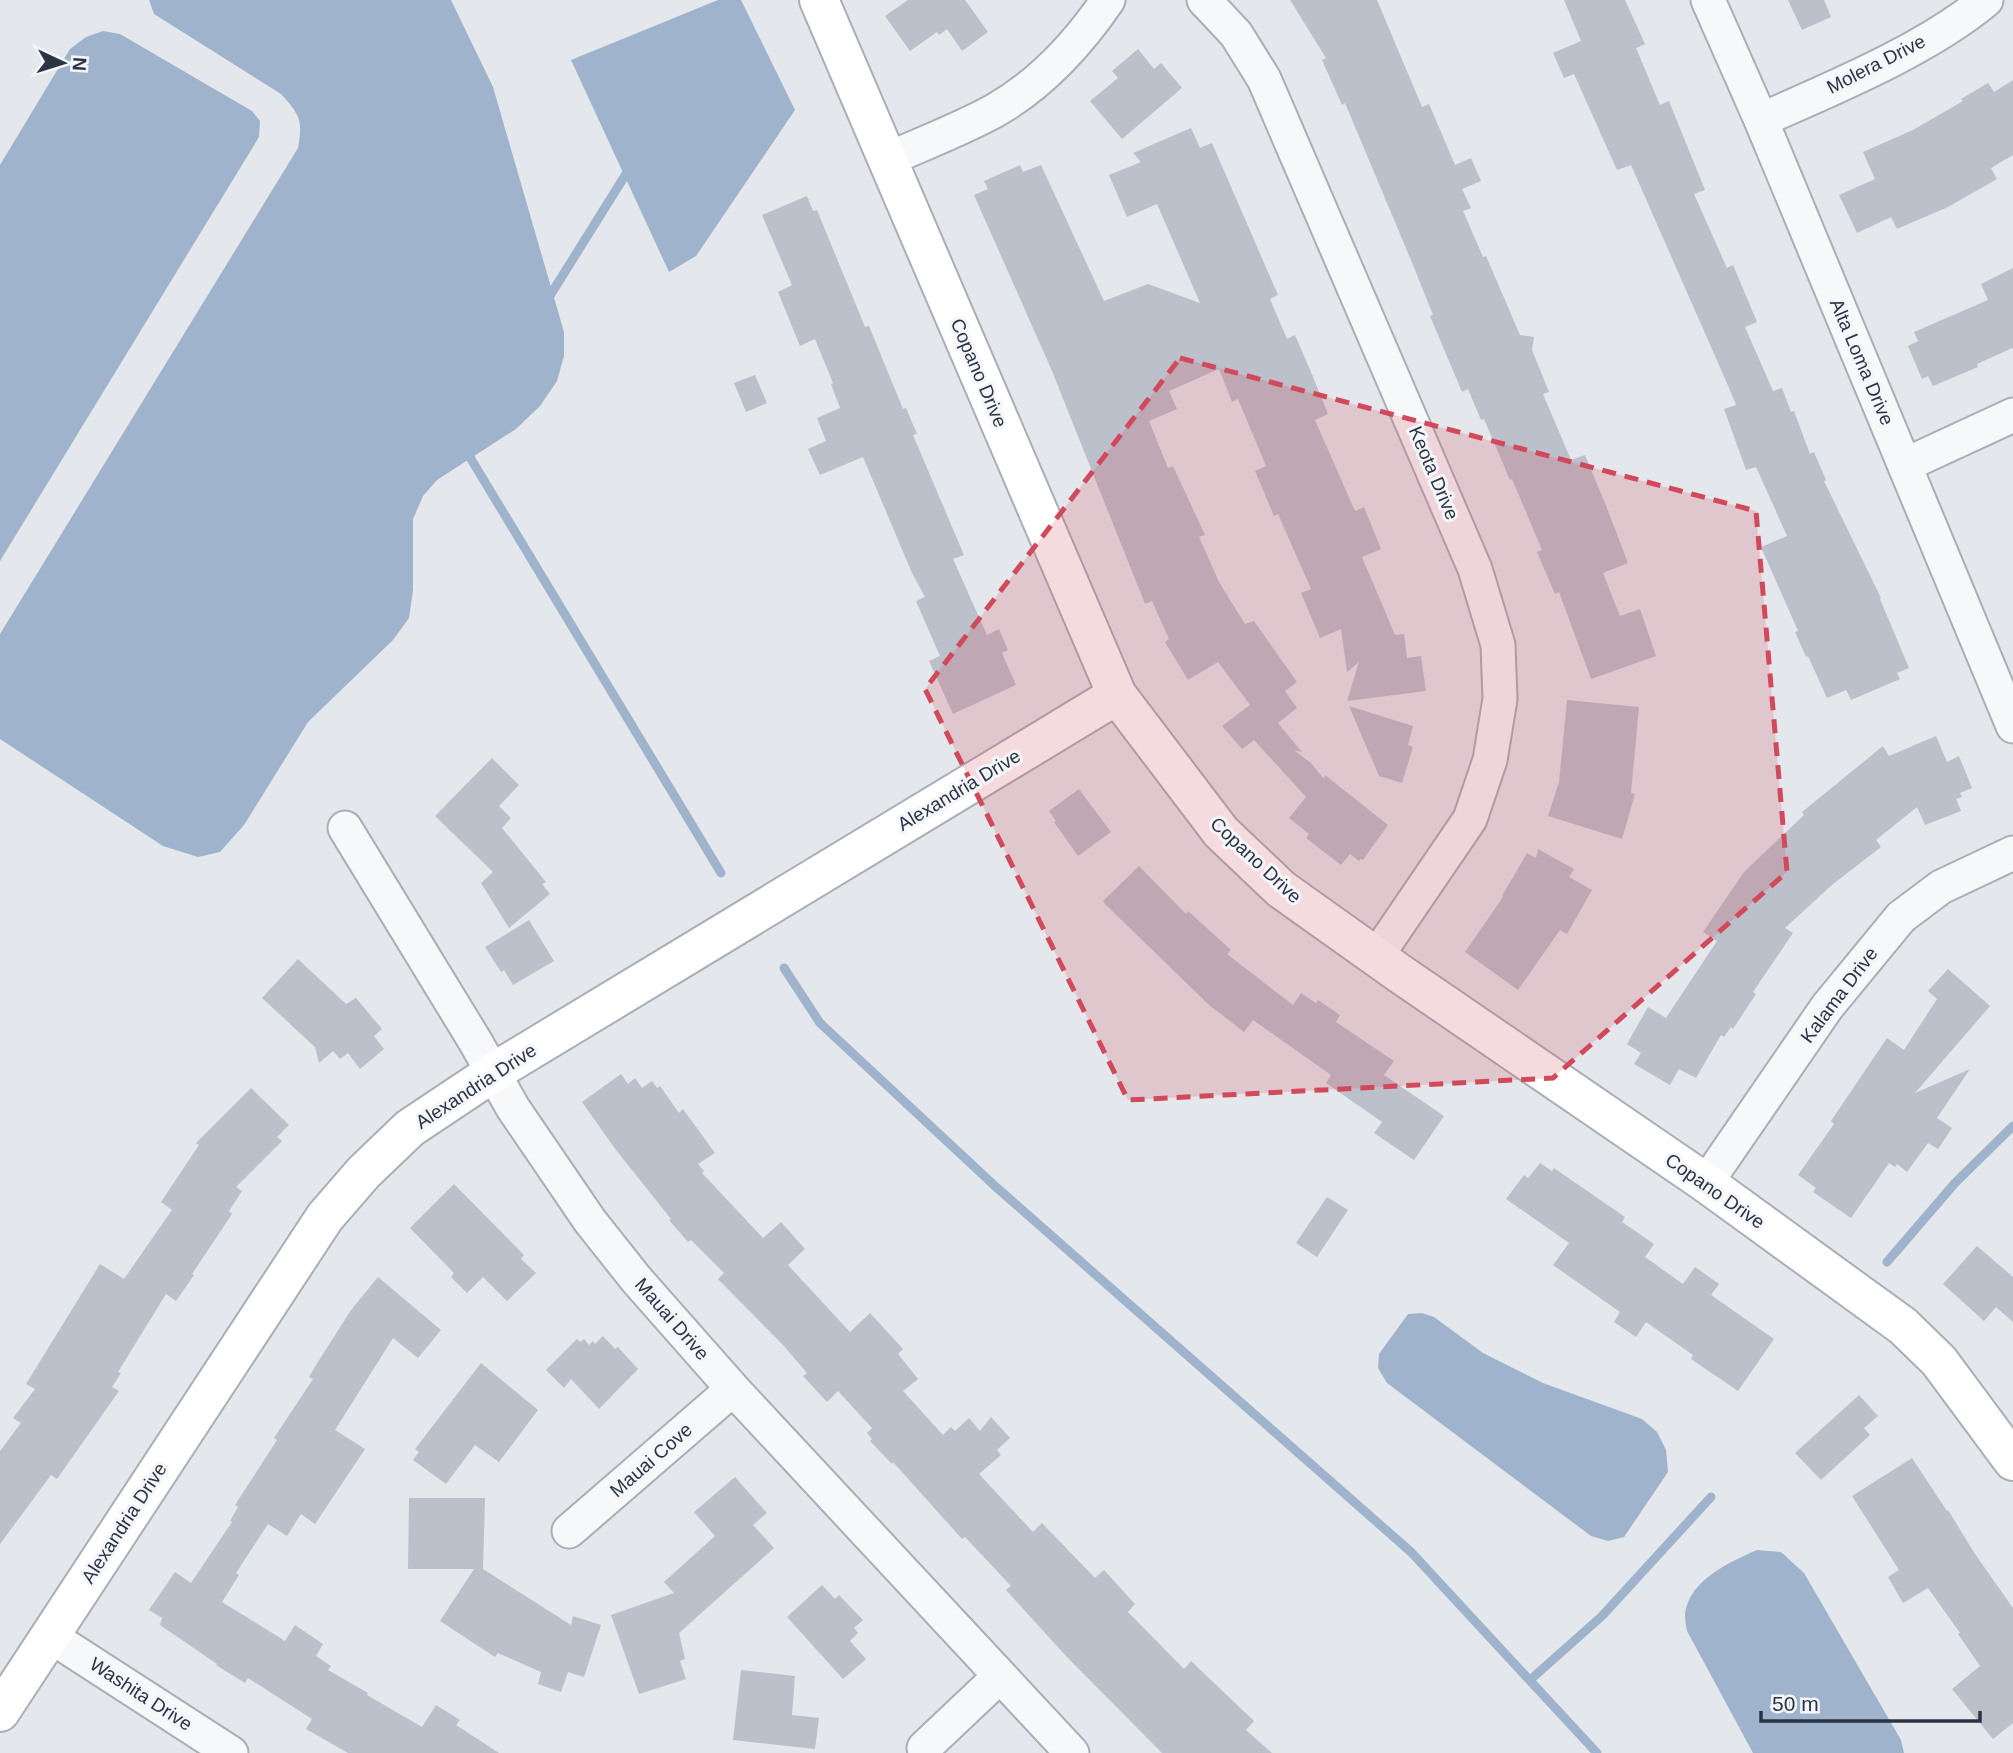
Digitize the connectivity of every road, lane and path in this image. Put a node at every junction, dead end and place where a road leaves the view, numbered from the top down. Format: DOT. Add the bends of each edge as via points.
graph roads {
  1 [pos="819,0"];
  2 [pos="1108,0"];
  3 [pos="1204,0"];
  4 [pos="1708,0"];
  5 [pos="1986,0"];
  6 [pos="1761,120"];
  7 [pos="886,160"];
  8 [pos="2013,415"];
  9 [pos="1905,465"];
  10 [pos="1117,695"];
  11 [pos="2013,726"];
  12 [pos="345,828"];
  13 [pos="2013,853"];
  14 [pos="1376,957"];
  15 [pos="494,1072"];
  16 [pos="1706,1183"];
  17 [pos="733,1389"];
  18 [pos="2011,1452"];
  19 [pos="569,1531"];
  20 [pos="50,1636"];
  21 [pos="999,1677"];
  22 [pos="0,1712"];
  23 [pos="924,1748"];
  24 [pos="231,1753"];
  25 [pos="1072,1753"];
  1 -- 7 [label="street, Copano Drive"];
  2 -- 7 [label="street" via="1049,71 995,110"];
  3 -- 14 [label="street, Keota Drive" via="1236,34 1264,79 1475,569 1498,645 1500,699 1490,760 1470,820"];
  4 -- 6 [label="street, Alta Loma Drive"];
  5 -- 6 [label="street, Molera Drive" via="1890,61"];
  6 -- 9 [label="street, Alta Loma Drive"];
  7 -- 10 [label="street, Copano Drive"];
  8 -- 9 [label="street"];
  9 -- 11 [label="street, Alta Loma Drive"];
  10 -- 14 [label="street, Copano Drive" via="1220,832 1281,889"];
  10 -- 15 [label="street, Alexandria Drive"];
  12 -- 15 [label="street, Mauai Drive"];
  13 -- 16 [label="street, Kalama Drive" via="1941,887 1901,917 1827,1007"];
  14 -- 16 [label="street, Copano Drive"];
  15 -- 17 [label="street, Mauai Drive" via="513,1108 590,1221"];
  15 -- 20 [label="street, Alexandria Drive" via="410,1128 363,1172 325,1217"];
  16 -- 18 [label="street, Copano Drive" via="1903,1326 1939,1361"];
  17 -- 19 [label="street, Mauai Cove"];
  17 -- 21 [label="street, Mauai Drive"];
  20 -- 22 [label="street, Alexandria Drive"];
  20 -- 24 [label="street, Washita Drive"];
  21 -- 23 [label="street"];
  21 -- 25 [label="street, Mauai Drive"];
}
